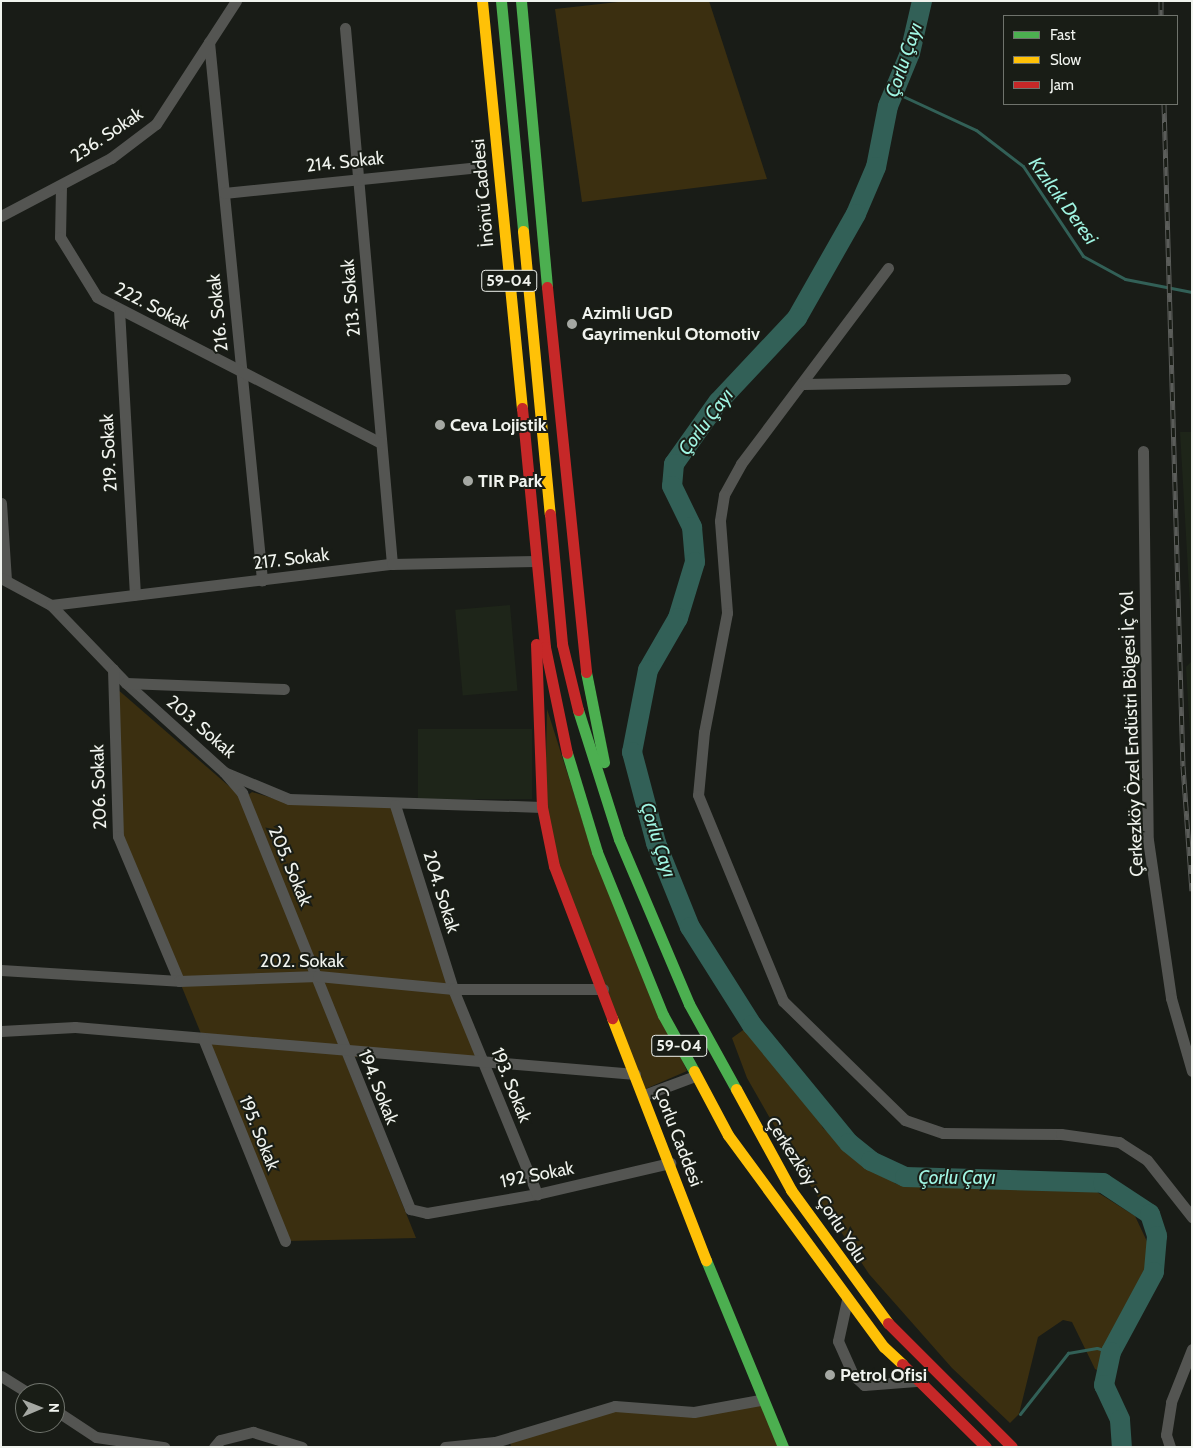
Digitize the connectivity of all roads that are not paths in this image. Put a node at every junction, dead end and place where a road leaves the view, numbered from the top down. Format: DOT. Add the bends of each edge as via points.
graph roads {
  1 [pos="236,1"];
  2 [pos="478,1"];
  3 [pos="482,1"];
  4 [pos="500,1"];
  5 [pos="521,1"];
  6 [pos="484,19"];
  7 [pos="345,28"];
  8 [pos="209,42"];
  9 [pos="470,168"];
  10 [pos="358,177"];
  11 [pos="61,186"];
  12 [pos="224,193"];
  13 [pos="1,216"];
  14 [pos="888,268"];
  15 [pos="119,309"];
  16 [pos="241,371"];
  17 [pos="1065,379"];
  18 [pos="804,384"];
  19 [pos="381,443"];
  20 [pos="1143,451"];
  21 [pos="1,503"];
  22 [pos="536,561"];
  23 [pos="392,564"];
  24 [pos="4,579"];
  25 [pos="262,580"];
  26 [pos="135,595"];
  27 [pos="51,605"];
  28 [pos="113,669"];
  29 [pos="126,683"];
  30 [pos="284,689"];
  31 [pos="224,772"];
  32 [pos="395,805"];
  33 [pos="542,807"];
  34 [pos="647,912"];
  35 [pos="1,970"];
  36 [pos="318,976"];
  37 [pos="178,981"];
  38 [pos="452,989"];
  39 [pos="603,989"];
  40 [pos="1,1031"];
  41 [pos="203,1038"];
  42 [pos="345,1053"];
  43 [pos="483,1064"];
  44 [pos="1192,1071"];
  45 [pos="635,1074"];
  46 [pos="695,1076"];
  47 [pos="644,1095"];
  48 [pos="670,1163"];
  49 [pos="537,1194"];
  50 [pos="410,1210"];
  51 [pos="1192,1217"];
  52 [pos="285,1241"];
  53 [pos="847,1300"];
  54 [pos="1192,1349"];
  55 [pos="1,1376"];
  56 [pos="916,1381"];
  57 [pos="15,1385"];
  58 [pos="760,1400"];
  59 [pos="65,1417"];
  60 [pos="164,1447"];
  61 [pos="214,1447"];
  62 [pos="302,1447"];
  63 [pos="446,1447"];
  64 [pos="783,1447"];
  65 [pos="986,1447"];
  66 [pos="1012,1447"];
  67 [pos="1170,1447"];
  1 -- 8 [label="street, 236. Sokak"];
  2 -- 6 [label="main road"];
  3 -- 6 [label="main road, İnönü Caddesi / 59-04"];
  4 -- 34 [label="main road, 59-04" via="562,644 594,766"];
  5 -- 34 [label="main road" via="580,644 602,754"];
  6 -- 22 [label="main road, İnönü Caddesi / 59-04"];
  7 -- 10 [label="street, 213. Sokak"];
  8 -- 11 [label="street, 236. Sokak" via="156,124 110,158"];
  8 -- 12 [label="street, 216. Sokak"];
  9 -- 10 [label="street, 214. Sokak"];
  10 -- 12 [label="street, 214. Sokak"];
  10 -- 19 [label="street, 213. Sokak"];
  11 -- 13 [label="street, 236. Sokak"];
  11 -- 15 [label="street, 222. Sokak" via="60,238 96,297"];
  12 -- 16 [label="street, 216. Sokak"];
  14 -- 18 [label="street"];
  15 -- 16 [label="street, 222. Sokak"];
  15 -- 26 [label="street, 219. Sokak"];
  16 -- 19 [label="street, 222. Sokak"];
  16 -- 25 [label="street, 216. Sokak"];
  17 -- 18 [label="street"];
  18 -- 51 [label="street" via="741,464 724,495 720,521 727,613 704,732 698,795 783,1001 905,1120 943,1133 1061,1134 1119,1142 1147,1160"];
  19 -- 23 [label="street, 213. Sokak"];
  20 -- 44 [label="street, Çerkezköy Özel Endüstri Bölgesi İç Yol" via="1148,840 1171,998"];
  21 -- 24 [label="street"];
  22 -- 23 [label="street, 217. Sokak"];
  22 -- 33 [label="main road, Çorlu Caddesi" via="536,723"];
  22 -- 46 [label="main road, 59-04" via="545,647 572,775 623,922 662,1015"];
  23 -- 25 [label="street, 217. Sokak"];
  24 -- 27 [label="street, 203. Sokak"];
  25 -- 26 [label="street, 217. Sokak"];
  26 -- 27 [label="street, 217. Sokak"];
  27 -- 28 [label="street, 203. Sokak"];
  28 -- 29 [label="street, 203. Sokak"];
  28 -- 37 [label="street, 206. Sokak" via="118,836"];
  29 -- 30 [label="street"];
  29 -- 31 [label="street, 203. Sokak"];
  31 -- 32 [label="street, 203. Sokak" via="289,799"];
  31 -- 36 [label="street, 205. Sokak" via="242,793"];
  32 -- 33 [label="street, 203. Sokak"];
  32 -- 38 [label="street, 204. Sokak"];
  33 -- 39 [label="main road, Çorlu Caddesi" via="554,866"];
  34 -- 66 [label="main road, Çerkezköy - Çorlu Yolu / 59-04" via="749,1120 791,1190 897,1335"];
  35 -- 37 [label="street, 202. Sokak"];
  36 -- 37 [label="street, 202. Sokak"];
  36 -- 38 [label="street, 202. Sokak"];
  36 -- 42 [label="street, 194. Sokak"];
  38 -- 39 [label="street, 202. Sokak"];
  38 -- 43 [label="street, 193. Sokak"];
  39 -- 45 [label="main road, Çorlu Caddesi"];
  40 -- 41 [label="street" via="75,1027"];
  41 -- 42 [label="street"];
  41 -- 52 [label="street, 195. Sokak"];
  42 -- 43 [label="street"];
  42 -- 50 [label="street, 194. Sokak"];
  43 -- 45 [label="street"];
  43 -- 49 [label="street, 193. Sokak"];
  45 -- 47 [label="main road, Çorlu Caddesi"];
  46 -- 47 [label="street"];
  46 -- 53 [label="main road, 59-04" via="728,1135"];
  47 -- 48 [label="main road, Çorlu Caddesi"];
  48 -- 49 [label="street, 192 Sokak"];
  48 -- 58 [label="main road, Çorlu Caddesi"];
  49 -- 50 [label="street, 192 Sokak" via="427,1213"];
  53 -- 56 [label="main road, 59-04"];
  53 -- 56 [label="street" via="838,1342 853,1375 864,1385"];
  54 -- 67 [label="street" via="1171,1402 1166,1435"];
  55 -- 57 [label="street"];
  56 -- 65 [label="main road, 59-04"];
  58 -- 63 [label="street" via="694,1412 615,1406 495,1442"];
  58 -- 64 [label="main road, Çorlu Caddesi"];
  59 -- 60 [label="street" via="96,1437"];
  61 -- 62 [label="street" via="220,1440 253,1432"];
}
